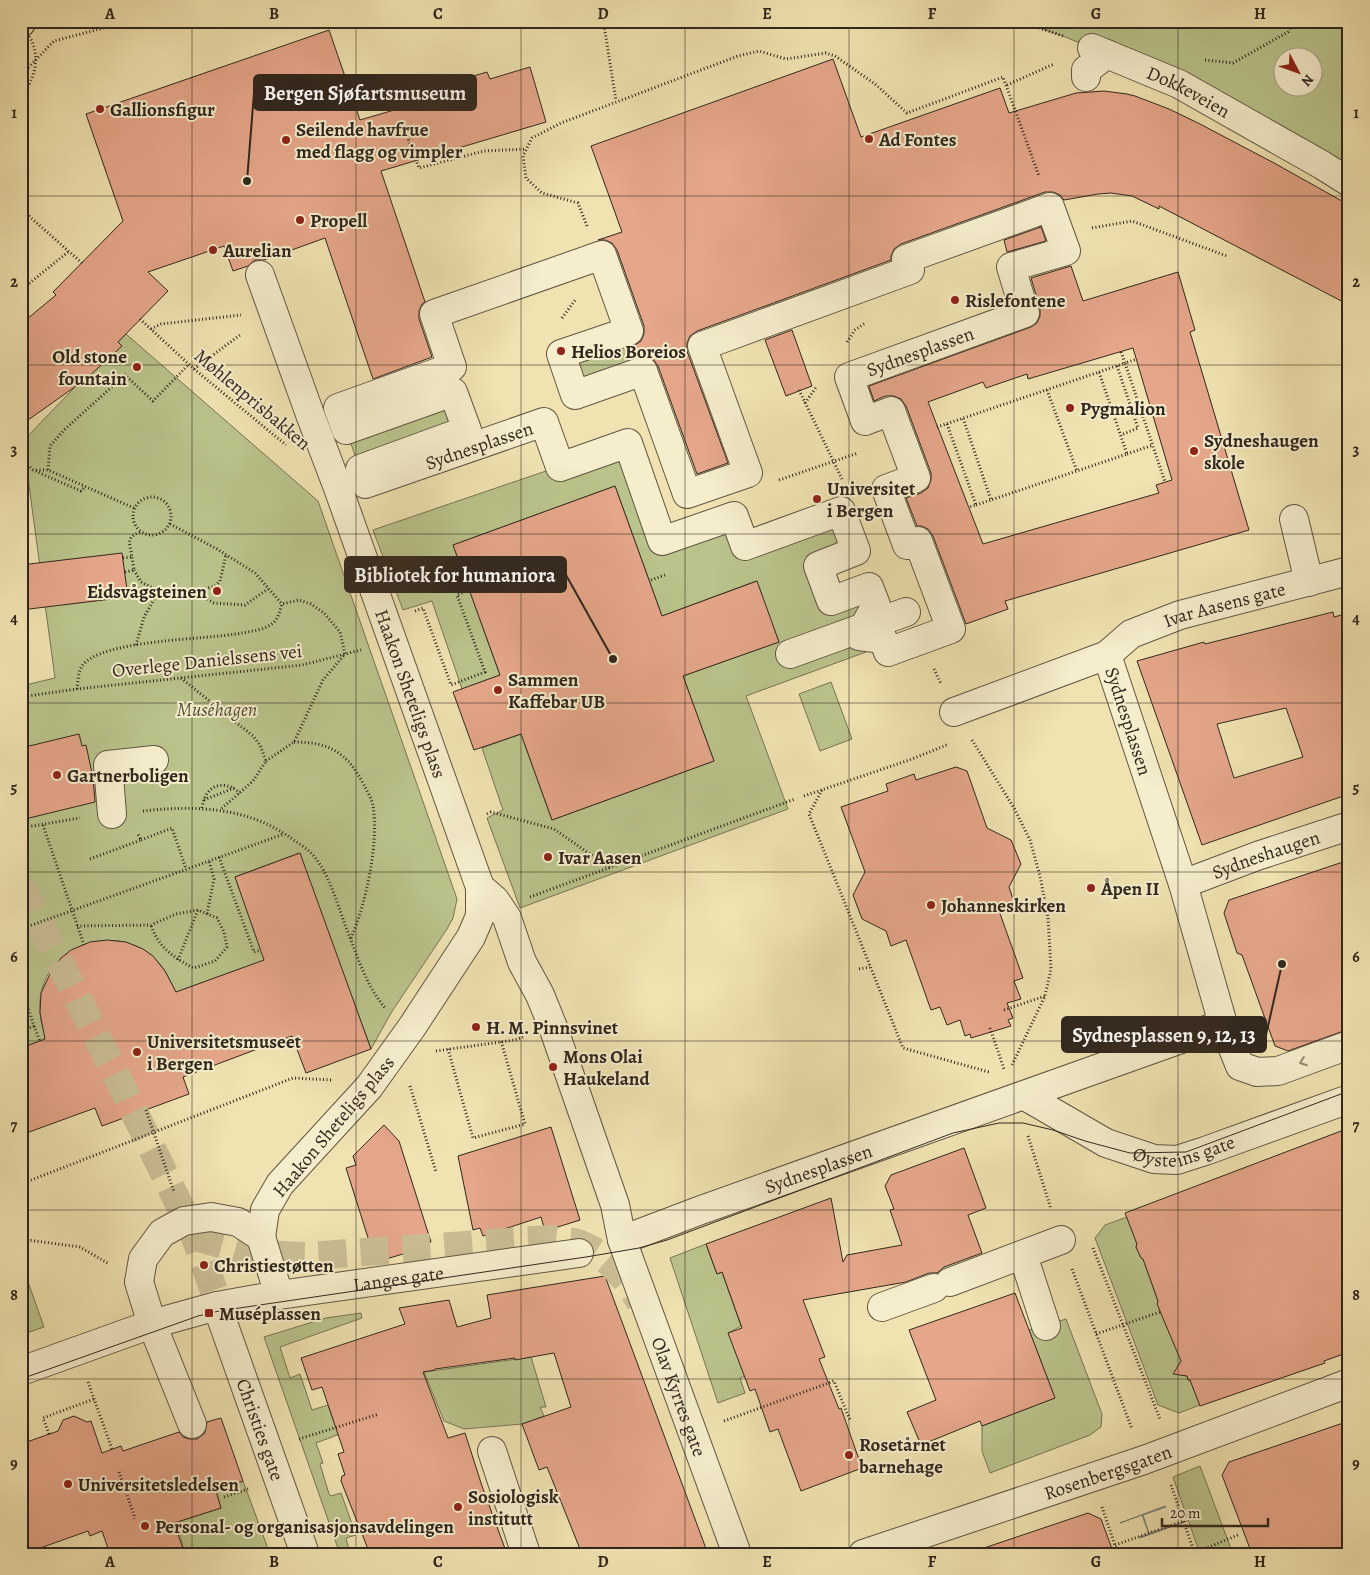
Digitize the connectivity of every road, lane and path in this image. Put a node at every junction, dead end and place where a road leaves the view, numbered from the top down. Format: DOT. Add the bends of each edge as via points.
graph roads {
  1 [pos="130,21"];
  2 [pos="1019,21"];
  3 [pos="1293,21"];
  4 [pos="1345,21"];
  5 [pos="22,23"];
  6 [pos="604,25"];
  7 [pos="1349,27"];
  8 [pos="1099,51"];
  9 [pos="1204,59"];
  10 [pos="1051,66"];
  11 [pos="21,76"];
  12 [pos="1086,77"];
  13 [pos="1007,86"];
  14 [pos="21,98"];
  15 [pos="616,101"];
  16 [pos="406,133"];
  17 [pos="526,149"];
  18 [pos="1040,178"];
  19 [pos="1349,182"];
  20 [pos="21,209"];
  21 [pos="68,252"];
  22 [pos="599,256"];
  23 [pos="82,263"];
  24 [pos="260,275"];
  25 [pos="21,290"];
  26 [pos="273,312"];
  27 [pos="140,319"];
  28 [pos="561,320"];
  29 [pos="151,329"];
  30 [pos="240,335"];
  31 [pos="1121,352"];
  32 [pos="1137,359"];
  33 [pos="1125,363"];
  34 [pos="189,364"];
  35 [pos="1117,366"];
  36 [pos="194,369"];
  37 [pos="1099,372"];
  38 [pos="799,390"];
  39 [pos="1047,390"];
  40 [pos="963,418"];
  41 [pos="947,424"];
  42 [pos="937,427"];
  43 [pos="1121,435"];
  44 [pos="1153,445"];
  45 [pos="289,447"];
  46 [pos="1127,454"];
  47 [pos="24,462"];
  48 [pos="833,462"];
  49 [pos="33,470"];
  50 [pos="48,470"];
  51 [pos="1077,471"];
  52 [pos="1165,482"];
  53 [pos="85,487"];
  54 [pos="992,500"];
  55 [pos="976,505"];
  56 [pos="969,507"];
  57 [pos="134,508"];
  58 [pos="1294,519"];
  59 [pos="170,524"];
  60 [pos="140,532"];
  61 [pos="226,555"];
  62 [pos="132,557"];
  63 [pos="123,558"];
  64 [pos="134,570"];
  65 [pos="1349,571"];
  66 [pos="125,572"];
  67 [pos="666,574"];
  68 [pos="650,580"];
  69 [pos="1309,582"];
  70 [pos="268,588"];
  71 [pos="469,590"];
  72 [pos="158,592"];
  73 [pos="195,592"];
  74 [pos="282,604"];
  75 [pos="906,612"];
  76 [pos="390,632"];
  77 [pos="136,645"];
  78 [pos="345,654"];
  79 [pos="790,654"];
  80 [pos="1108,655"];
  81 [pos="181,678"];
  82 [pos="77,689"];
  83 [pos="21,697"];
  84 [pos="954,712"];
  85 [pos="969,736"];
  86 [pos="294,742"];
  87 [pos="154,760"];
  88 [pos="266,761"];
  89 [pos="234,788"];
  90 [pos="822,790"];
  91 [pos="240,793"];
  92 [pos="804,796"];
  93 [pos="795,799"];
  94 [pos="203,801"];
  95 [pos="202,808"];
  96 [pos="221,810"];
  97 [pos="112,814"];
  98 [pos="43,824"];
  99 [pos="459,826"];
  100 [pos="1349,826"];
  101 [pos="21,828"];
  102 [pos="285,833"];
  103 [pos="141,840"];
  104 [pos="220,857"];
  105 [pos="209,860"];
  106 [pos="610,868"];
  107 [pos="186,869"];
  108 [pos="1183,884"];
  109 [pos="480,887"];
  110 [pos="537,894"];
  111 [pos="72,910"];
  112 [pos="198,910"];
  113 [pos="207,914"];
  114 [pos="151,925"];
  115 [pos="77,926"];
  116 [pos="21,929"];
  117 [pos="350,938"];
  118 [pos="84,945"];
  119 [pos="261,950"];
  120 [pos="178,960"];
  121 [pos="870,967"];
  122 [pos="859,969"];
  123 [pos="21,986"];
  124 [pos="22,993"];
  125 [pos="1046,996"];
  126 [pos="1004,1010"];
  127 [pos="1223,1024"];
  128 [pos="34,1026"];
  129 [pos="553,1027"];
  130 [pos="990,1028"];
  131 [pos="21,1031"];
  132 [pos="405,1036"];
  133 [pos="40,1041"];
  134 [pos="501,1041"];
  135 [pos="1349,1045"];
  136 [pos="448,1049"];
  137 [pos="369,1087"];
  138 [pos="1015,1091"];
  139 [pos="1349,1099"];
  140 [pos="146,1110"];
  141 [pos="154,1132"];
  142 [pos="164,1162"];
  143 [pos="436,1172"];
  144 [pos="21,1184"];
  145 [pos="21,1223"];
  146 [pos="261,1237"];
  147 [pos="622,1240"];
  148 [pos="1061,1240"];
  149 [pos="1093,1248"];
  150 [pos="579,1253"];
  151 [pos="1023,1254"];
  152 [pos="139,1282"];
  153 [pos="279,1295"];
  154 [pos="1083,1298"];
  155 [pos="217,1306"];
  156 [pos="882,1307"];
  157 [pos="1160,1312"];
  158 [pos="152,1324"];
  159 [pos="1123,1325"];
  160 [pos="1046,1326"];
  161 [pos="1096,1334"];
  162 [pos="21,1371"];
  163 [pos="86,1377"];
  164 [pos="1349,1383"];
  165 [pos="94,1399"];
  166 [pos="1156,1408"];
  167 [pos="380,1414"];
  168 [pos="1128,1419"];
  169 [pos="850,1420"];
  170 [pos="192,1424"];
  171 [pos="692,1432"];
  172 [pos="49,1434"];
  173 [pos="295,1441"];
  174 [pos="112,1449"];
  175 [pos="492,1451"];
  176 [pos="119,1472"];
  177 [pos="1172,1487"];
  178 [pos="252,1488"];
  179 [pos="224,1497"];
  180 [pos="1103,1512"];
  181 [pos="134,1519"];
  182 [pos="1184,1521"];
  183 [pos="350,1524"];
  184 [pos="328,1532"];
  185 [pos="1240,1534"];
  186 [pos="1115,1545"];
  187 [pos="1195,1553"];
  188 [pos="305,1554"];
  189 [pos="526,1554"];
  190 [pos="737,1554"];
  191 [pos="863,1554"];
  192 [pos="1118,1554"];
  1 -- 11 [label="path" via="54,41"];
  2 -- 8 [label="path"];
  3 -- 9 [label="path" via="1288,32 1233,63"];
  4 -- 7 [label="path"];
  5 -- 14 [label="path, bridge" via="36,56 35,72"];
  6 -- 15 [label="path"];
  8 -- 12 [label="street" via="1086,70"];
  8 -- 19 [label="street, Dokkeveien" via="1179,84"];
  10 -- 13 [label="path"];
  13 -- 15 [label="path" via="1003,77 907,112 835,56 826,53 786,59 759,51"];
  13 -- 18 [label="path"];
  15 -- 17 [label="path" via="561,122 532,138"];
  16 -- 17 [label="path" via="419,168 484,151"];
  17 -- 22 [label="path" via="523,156 526,178 542,193 578,203"];
  20 -- 21 [label="path"];
  21 -- 23 [label="path"];
  21 -- 25 [label="path"];
  22 -- 22 [label="street, Sydnesplassen" via="602,255 629,331 561,354 575,395 643,371 687,494 748,473 702,346 910,270 906,259 1050,207 1066,251 1011,267 1025,313 849,377 865,421 891,410 916,478 886,489 907,545 918,541 951,630 888,652 883,639 859,636 876,605 870,587 831,601 818,566 856,551 841,511 745,546 734,516 662,541 628,443 560,467 544,422 365,484 360,469 467,430 453,392 346,430 338,408 452,367 434,314"];
  22 -- 28 [label="path" via="590,280"];
  24 -- 26 [label="street, Haakon Sheteligs plass"];
  26 -- 29 [label="path, Møhlenprisbakken" via="161,324"];
  26 -- 76 [label="street, Haakon Sheteligs plass"];
  27 -- 29 [label="path, Møhlenprisbakken"];
  29 -- 34 [label="path, Møhlenprisbakken"];
  30 -- 36 [label="path"];
  31 -- 33 [label="path"];
  32 -- 33 [label="path"];
  33 -- 35 [label="path"];
  33 -- 44 [label="path"];
  34 -- 36 [label="path, Møhlenprisbakken"];
  34 -- 50 [label="path" via="153,401 125,375 50,446"];
  35 -- 37 [label="path"];
  35 -- 43 [label="path" via="1138,428"];
  36 -- 45 [label="path, Møhlenprisbakken"];
  37 -- 39 [label="path"];
  37 -- 43 [label="path"];
  38 -- 48 [label="path"];
  39 -- 40 [label="path"];
  39 -- 51 [label="path"];
  40 -- 41 [label="path"];
  40 -- 54 [label="path"];
  41 -- 42 [label="path"];
  41 -- 55 [label="path"];
  43 -- 46 [label="path"];
  44 -- 46 [label="path"];
  44 -- 52 [label="path"];
  46 -- 51 [label="path"];
  47 -- 49 [label="path"];
  49 -- 50 [label="path"];
  49 -- 53 [label="path" via="81,490"];
  50 -- 53 [label="path"];
  51 -- 54 [label="path"];
  53 -- 57 [label="path"];
  54 -- 55 [label="path"];
  55 -- 56 [label="path"];
  57 -- 59 [label="path" via="140,500 150,496 160,498 168,504"];
  57 -- 60 [label="path" via="134,525"];
  58 -- 69 [label="street"];
  59 -- 60 [label="path" via="156,535"];
  59 -- 61 [label="path"];
  60 -- 62 [label="path" via="129,538"];
  61 -- 70 [label="path" via="255,573"];
  61 -- 73 [label="path" via="220,580 215,586"];
  62 -- 63 [label="path"];
  62 -- 64 [label="path"];
  64 -- 66 [label="path"];
  64 -- 72 [label="path" via="141,582"];
  65 -- 69 [label="street, Ivar Aasens gate"];
  67 -- 68 [label="path"];
  69 -- 80 [label="street, Ivar Aasens gate" via="1180,615 1131,634"];
  70 -- 73 [label="path" via="245,605 214,603"];
  70 -- 74 [label="path"];
  71 -- 76 [label="path, Overlege Danielssens vei" via="457,594 485,672 451,685 423,608"];
  72 -- 73 [label="path"];
  72 -- 77 [label="path" via="144,617"];
  74 -- 77 [label="path" via="274,622 260,630"];
  74 -- 78 [label="path" via="299,600 324,613 340,632"];
  75 -- 79 [label="street"];
  76 -- 78 [label="path, Overlege Danielssens vei"];
  76 -- 99 [label="street, Haakon Sheteligs plass"];
  77 -- 82 [label="path" via="101,652 87,661 81,667"];
  78 -- 81 [label="path, Overlege Danielssens vei" via="302,665"];
  78 -- 86 [label="path" via="322,680"];
  80 -- 84 [label="street, Sydnesplassen"];
  80 -- 108 [label="street, Sydnesplassen"];
  81 -- 82 [label="path, Overlege Danielssens vei"];
  81 -- 88 [label="path" via="253,736"];
  82 -- 83 [label="path, Overlege Danielssens vei"];
  84 -- 85 [label="path"];
  85 -- 90 [label="path"];
  85 -- 125 [label="path" via="1030,840 1048,918 1051,969"];
  86 -- 88 [label="path"];
  86 -- 117 [label="path" via="322,744 334,749 359,775 373,804 375,831 370,872 358,922"];
  87 -- 97 [label="street" via="108,765"];
  88 -- 91 [label="path" via="253,781"];
  89 -- 91 [label="path"];
  89 -- 94 [label="path"];
  89 -- 94 [label="path" via="219,785 206,794"];
  90 -- 92 [label="path"];
  90 -- 121 [label="path" via="809,814"];
  91 -- 96 [label="path"];
  93 -- 106 [label="path"];
  94 -- 95 [label="path"];
  95 -- 96 [label="path"];
  95 -- 97 [label="path" via="176,807"];
  96 -- 102 [label="path" via="250,817"];
  97 -- 98 [label="path"];
  98 -- 101 [label="path"];
  98 -- 111 [label="path"];
  99 -- 106 [label="path" via="491,812 554,829"];
  99 -- 109 [label="street, Haakon Sheteligs plass"];
  100 -- 108 [label="street, Sydneshaugen"];
  102 -- 104 [label="path"];
  102 -- 117 [label="path" via="313,854 327,878"];
  103 -- 107 [label="path" via="172,828"];
  104 -- 105 [label="path"];
  104 -- 119 [label="path" via="254,952"];
  105 -- 107 [label="path"];
  105 -- 113 [label="path" via="214,879"];
  106 -- 110 [label="path"];
  107 -- 111 [label="path"];
  108 -- 127 [label="street, Sydnesplassen"];
  109 -- 129 [label="street, Haakon Sheteligs plass" via="495,900 507,918 522,962"];
  109 -- 132 [label="street, Haakon Sheteligs plass" via="480,916 471,937"];
  111 -- 115 [label="path"];
  111 -- 116 [label="path"];
  112 -- 113 [label="path"];
  112 -- 114 [label="path" via="176,914"];
  112 -- 120 [label="path"];
  113 -- 120 [label="path" via="217,918 227,947 215,961 194,968"];
  114 -- 115 [label="path"];
  114 -- 120 [label="path" via="165,949"];
  115 -- 118 [label="path"];
  117 -- 132 [label="path" via="367,980"];
  121 -- 122 [label="path"];
  121 -- 138 [label="path" via="903,1048"];
  123 -- 124 [label="path"];
  124 -- 128 [label="path"];
  125 -- 126 [label="path"];
  125 -- 138 [label="path"];
  135 -- 127 [label="street, one-way" via="1278,1071 1258,1072 1240,1066"];
  127 -- 138 [label="street, Sydnesplassen"];
  128 -- 131 [label="path"];
  128 -- 133 [label="path"];
  129 -- 134 [label="path" via="515,1040"];
  129 -- 147 [label="street, Haakon Sheteligs plass" via="615,1206"];
  130 -- 138 [label="path"];
  132 -- 136 [label="path" via="434,1051"];
  132 -- 137 [label="street, Haakon Sheteligs plass"];
  132 -- 143 [label="path"];
  134 -- 136 [label="path"];
  134 -- 136 [label="path" via="525,1124 472,1138"];
  137 -- 141 [label="path" via="326,1079 293,1078"];
  137 -- 146 [label="street, Haakon Sheteligs plass" via="280,1184 265,1210"];
  138 -- 139 [label="street, Øysteins gate" via="1106,1142 1162,1160 1177,1160 1205,1151"];
  138 -- 147 [label="street, Sydnesplassen"];
  138 -- 148 [label="path"];
  140 -- 141 [label="path"];
  141 -- 142 [label="path"];
  141 -- 144 [label="path"];
  145 -- 152 [label="path" via="28,1240 80,1247"];
  146 -- 152 [label="street" via="238,1222 211,1217 184,1221 162,1233 143,1259"];
  146 -- 153 [label="street"];
  147 -- 171 [label="street, Olav Kyrres gate"];
  148 -- 151 [label="street"];
  149 -- 159 [label="path"];
  150 -- 153 [label="street, Langes gate"];
  151 -- 156 [label="street"];
  151 -- 160 [label="street"];
  152 -- 158 [label="street"];
  153 -- 155 [label="street, Langes gate"];
  154 -- 161 [label="path"];
  155 -- 158 [label="street"];
  155 -- 188 [label="street, Christies gate"];
  157 -- 159 [label="path"];
  158 -- 162 [label="street"];
  158 -- 170 [label="street"];
  159 -- 161 [label="path"];
  159 -- 166 [label="path"];
  161 -- 168 [label="path"];
  163 -- 165 [label="path"];
  164 -- 191 [label="street, Rosenbergsgaten" via="1144,1460"];
  165 -- 172 [label="path" via="43,1418"];
  165 -- 174 [label="path"];
  167 -- 173 [label="path"];
  169 -- 171 [label="path" via="834,1381"];
  171 -- 190 [label="street, Olav Kyrres gate"];
  175 -- 189 [label="street"];
  176 -- 181 [label="path"];
  177 -- 182 [label="path"];
  178 -- 179 [label="path"];
  180 -- 186 [label="path"];
  182 -- 186 [label="path"];
  182 -- 187 [label="path"];
  183 -- 184 [label="path"];
  185 -- 187 [label="path"];
  186 -- 192 [label="path"];
}
